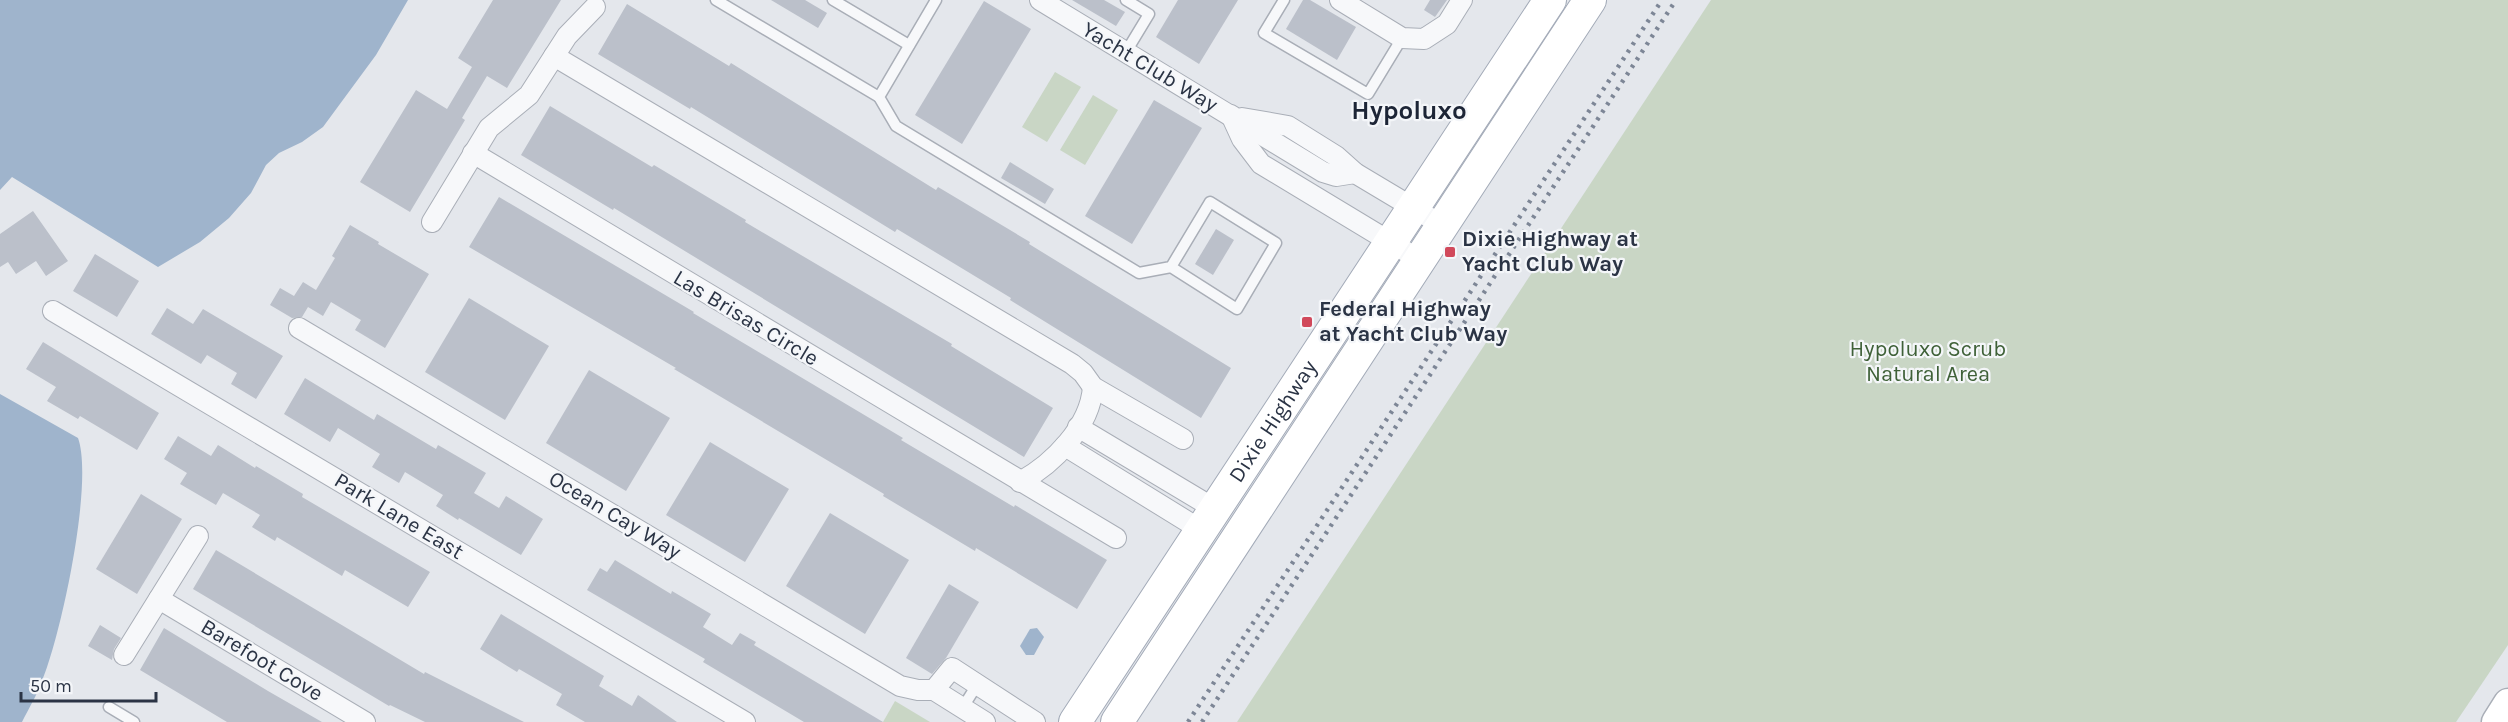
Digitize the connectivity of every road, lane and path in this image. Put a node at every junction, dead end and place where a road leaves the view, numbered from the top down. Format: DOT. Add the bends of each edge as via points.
graph roads {
  1 [pos="716,0"];
  2 [pos="833,0"];
  3 [pos="936,0"];
  4 [pos="1040,0"];
  5 [pos="1126,0"];
  6 [pos="1284,0"];
  7 [pos="1340,0"];
  8 [pos="1462,0"];
  9 [pos="1550,0"];
  10 [pos="1590,0"];
  11 [pos="595,7"];
  12 [pos="1402,38"];
  13 [pos="909,45"];
  14 [pos="1126,52"];
  15 [pos="554,57"];
  16 [pos="879,97"];
  17 [pos="1231,116"];
  18 [pos="1318,145"];
  19 [pos="473,153"];
  20 [pos="1306,162"];
  21 [pos="1355,173"];
  22 [pos="1291,182"];
  23 [pos="1414,207"];
  24 [pos="432,222"];
  25 [pos="1442,225"];
  26 [pos="1390,242"];
  27 [pos="1420,260"];
  28 [pos="1171,267"];
  29 [pos="53,311"];
  30 [pos="299,328"];
  31 [pos="1093,387"];
  32 [pos="1078,427"];
  33 [pos="1184,439"];
  34 [pos="1065,446"];
  35 [pos="1120,452"];
  36 [pos="1107,472"];
  37 [pos="1020,482"];
  38 [pos="1208,520"];
  39 [pos="198,536"];
  40 [pos="1116,538"];
  41 [pos="159,598"];
  42 [pos="124,655"];
  43 [pos="977,685"];
  44 [pos="934,690"];
  45 [pos="2508,703"];
  46 [pos="109,707"];
  47 [pos="963,707"];
  48 [pos="993,713"];
  49 [pos="134,722"];
  50 [pos="365,722"];
  51 [pos="745,722"];
  52 [pos="1035,722"];
  53 [pos="1075,722"];
  54 [pos="1117,722"];
  55 [pos="2496,722"];
  1 -- 16 [label="lane"];
  2 -- 13 [label="lane"];
  3 -- 13 [label="lane"];
  4 -- 14 [label="street, Yacht Club Way"];
  5 -- 14 [label="lane" via="1149,14"];
  6 -- 12 [label="lane" via="1264,33 1368,94"];
  7 -- 12 [label="street"];
  8 -- 12 [label="street" via="1447,24 1424,39"];
  9 -- 23 [label="main road, Dixie Highway"];
  10 -- 25 [label="main road, Dixie Highway"];
  11 -- 15 [label="street" via="567,36"];
  13 -- 16 [label="lane"];
  14 -- 17 [label="street, Yacht Club Way"];
  15 -- 19 [label="street" via="529,95 489,128"];
  15 -- 31 [label="street" via="1072,364"];
  16 -- 28 [label="lane" via="896,126 1139,273"];
  17 -- 18 [label="street, Yacht Club Way" via="1288,126"];
  17 -- 20 [label="street, Yacht Club Way"];
  17 -- 22 [label="street, Yacht Club Way" via="1242,139 1262,164"];
  18 -- 20 [label="street"];
  18 -- 21 [label="street, Yacht Club Way"];
  19 -- 24 [label="street"];
  19 -- 37 [label="street, Las Brisas Circle"];
  20 -- 21 [label="street, Yacht Club Way" via="1336,176"];
  20 -- 22 [label="street"];
  21 -- 23 [label="street, Yacht Club Way"];
  22 -- 26 [label="street, Yacht Club Way"];
  23 -- 25 [label="street, Yacht Club Way"];
  23 -- 26 [label="main road, Dixie Highway"];
  25 -- 27 [label="main road, Dixie Highway"];
  26 -- 27 [label="street, Yacht Club Way"];
  26 -- 38 [label="main road, Dixie Highway"];
  27 -- 54 [label="main road, Dixie Highway"];
  28 -- 28 [label="lane" via="1238,309 1276,243 1210,202"];
  29 -- 51 [label="street, Park Lane East"];
  30 -- 44 [label="street, Ocean Cay Way" via="900,686"];
  31 -- 32 [label="street" via="1091,402"];
  31 -- 33 [label="street"];
  32 -- 34 [label="street"];
  32 -- 35 [label="street"];
  34 -- 36 [label="street"];
  34 -- 37 [label="street"];
  35 -- 36 [label="lane"];
  35 -- 38 [label="street"];
  36 -- 38 [label="street"];
  37 -- 40 [label="street, Las Brisas Circle"];
  38 -- 53 [label="main road, Dixie Highway"];
  39 -- 41 [label="street"];
  41 -- 42 [label="street"];
  41 -- 50 [label="street, Barefoot Cove"];
  43 -- 44 [label="street, Ocean Cay Way" via="952,668"];
  43 -- 47 [label="lane"];
  43 -- 48 [label="street, Ocean Cay Way"];
  44 -- 47 [label="street, Ocean Cay Way"];
  45 -- 55 [label="street"];
  46 -- 49 [label="lane"];
  47 -- 48 [label="street, Ocean Cay Way"];
  48 -- 52 [label="street, Ocean Cay Way"];
}
